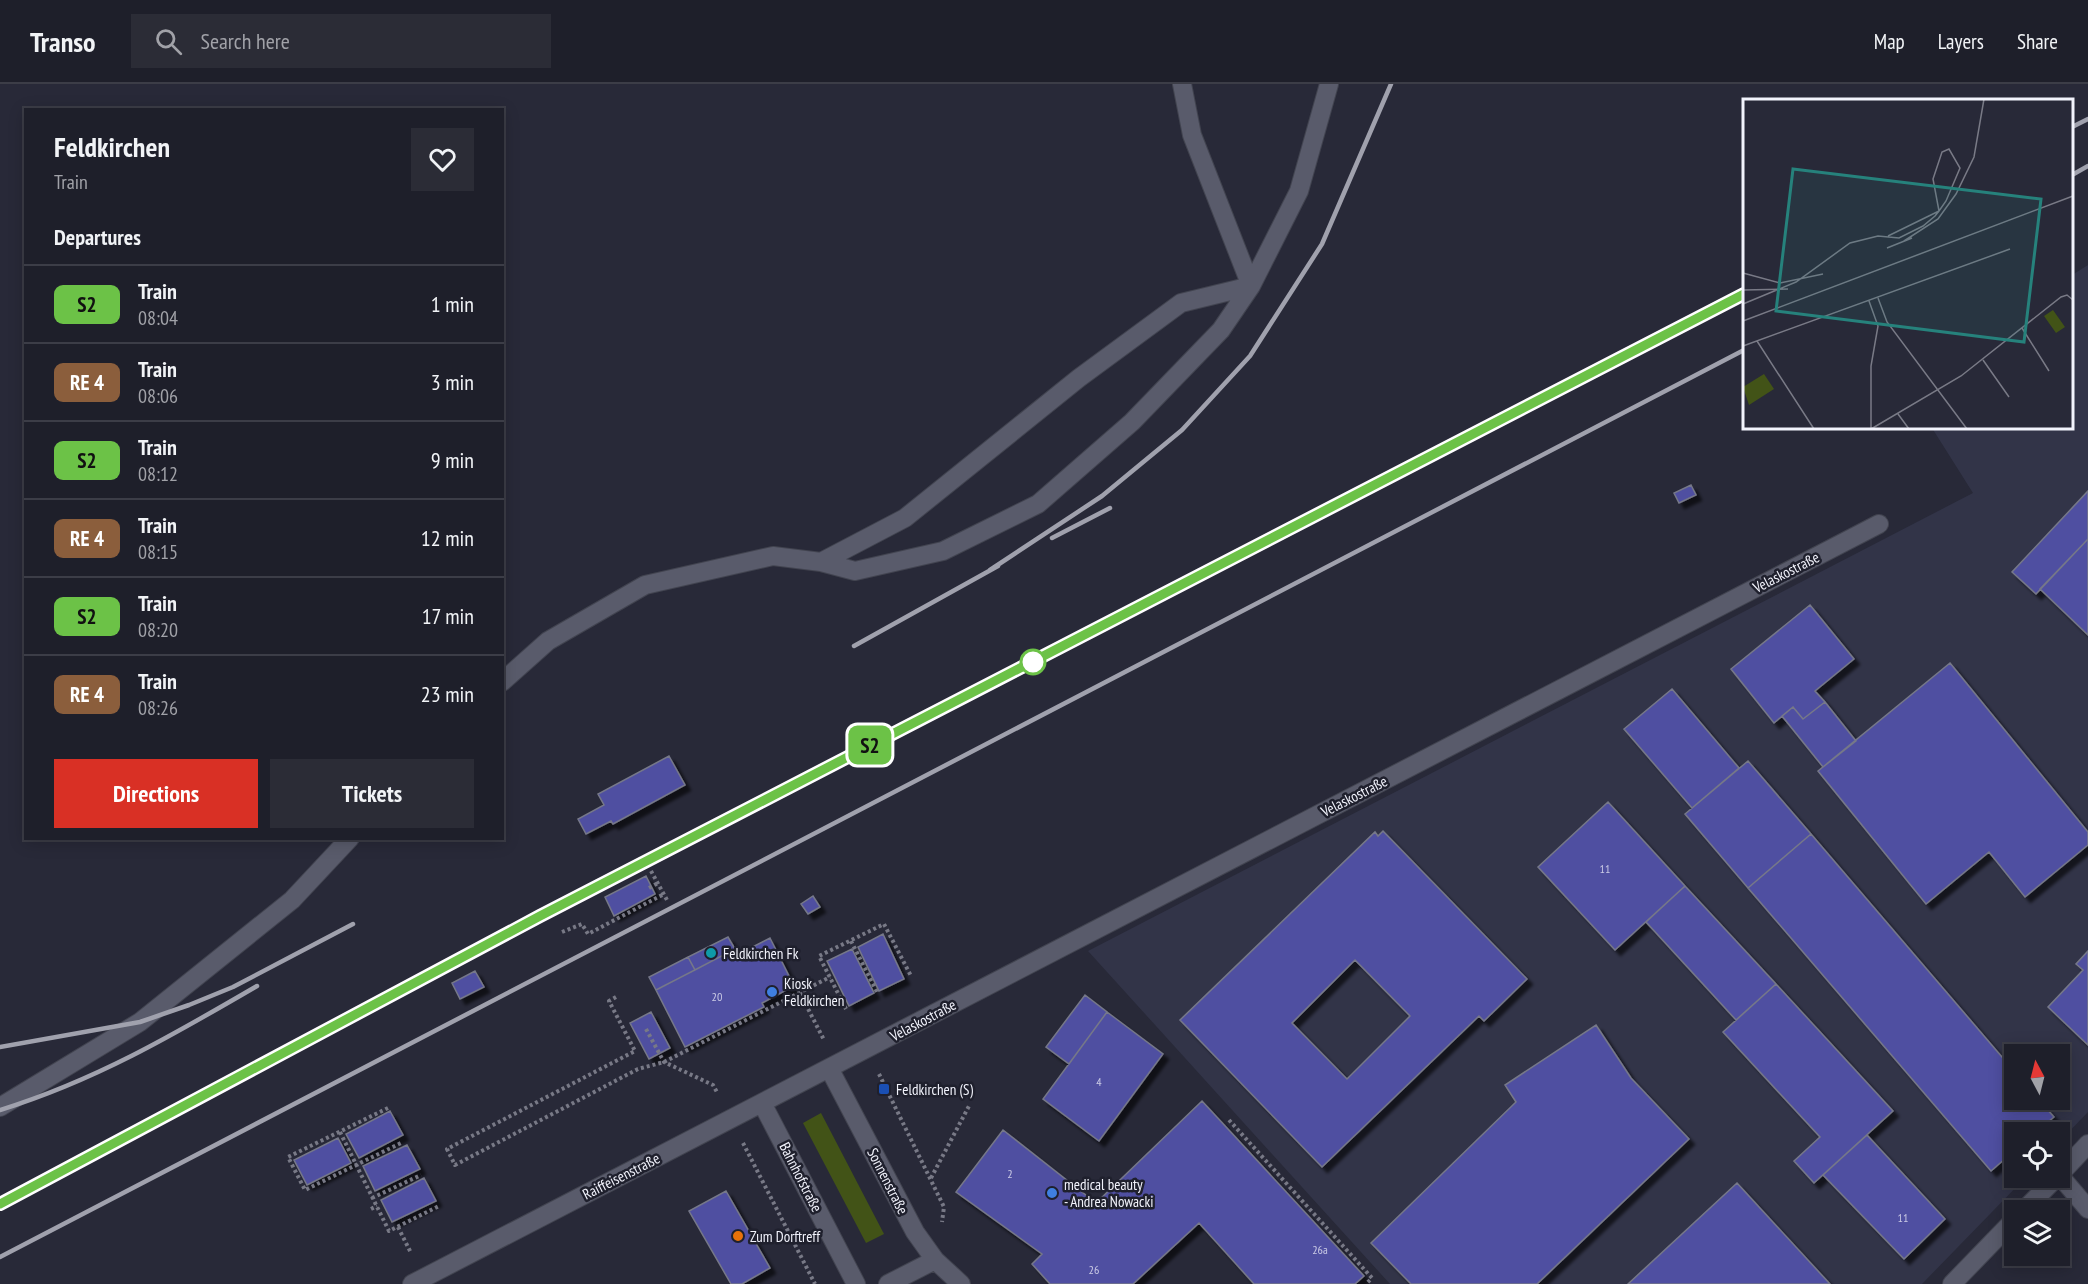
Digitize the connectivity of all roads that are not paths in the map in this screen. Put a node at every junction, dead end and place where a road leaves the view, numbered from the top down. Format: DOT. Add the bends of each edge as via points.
graph roads {
  1 [pos="1182,84"];
  2 [pos="1329,84"];
  3 [pos="1251,286"];
  4 [pos="1879,524"];
  5 [pos="821,562"];
  6 [pos="504,680"];
  7 [pos="348,840"];
  8 [pos="833,1066"];
  9 [pos="762,1103"];
  10 [pos="0,1107"];
  11 [pos="2088,1144"];
  12 [pos="2070,1163"];
  13 [pos="2046,1188"];
  14 [pos="2069,1188"];
  15 [pos="2034,1200"];
  16 [pos="2088,1209"];
  17 [pos="2004,1230"];
  18 [pos="935,1260"];
  19 [pos="412,1284"];
  20 [pos="856,1284"];
  21 [pos="888,1284"];
  22 [pos="961,1284"];
  23 [pos="1952,1284"];
  1 -- 3 [label="street" via="1192,135"];
  2 -- 3 [label="street" via="1299,191"];
  3 -- 5 [label="street" via="1181,303 1079,378 905,518"];
  3 -- 5 [label="street" via="1221,330 1132,422 1038,504 943,551 855,571"];
  4 -- 8 [label="street, Velaskostraße"];
  5 -- 6 [label="street" via="773,556 645,585 548,641"];
  7 -- 10 [label="street" via="292,900 140,1022"];
  8 -- 9 [label="street, Raiffeisenstraße"];
  8 -- 18 [label="street, Sonnenstraße" via="915,1232"];
  9 -- 19 [label="street, Raiffeisenstraße"];
  9 -- 20 [label="street, Bahnhofstraße"];
  11 -- 12 [label="street"];
  13 -- 15 [label="street"];
  14 -- 16 [label="street"];
  17 -- 23 [label="street"];
  18 -- 21 [label="street"];
  18 -- 22 [label="street, Sonnenstraße"];
}
